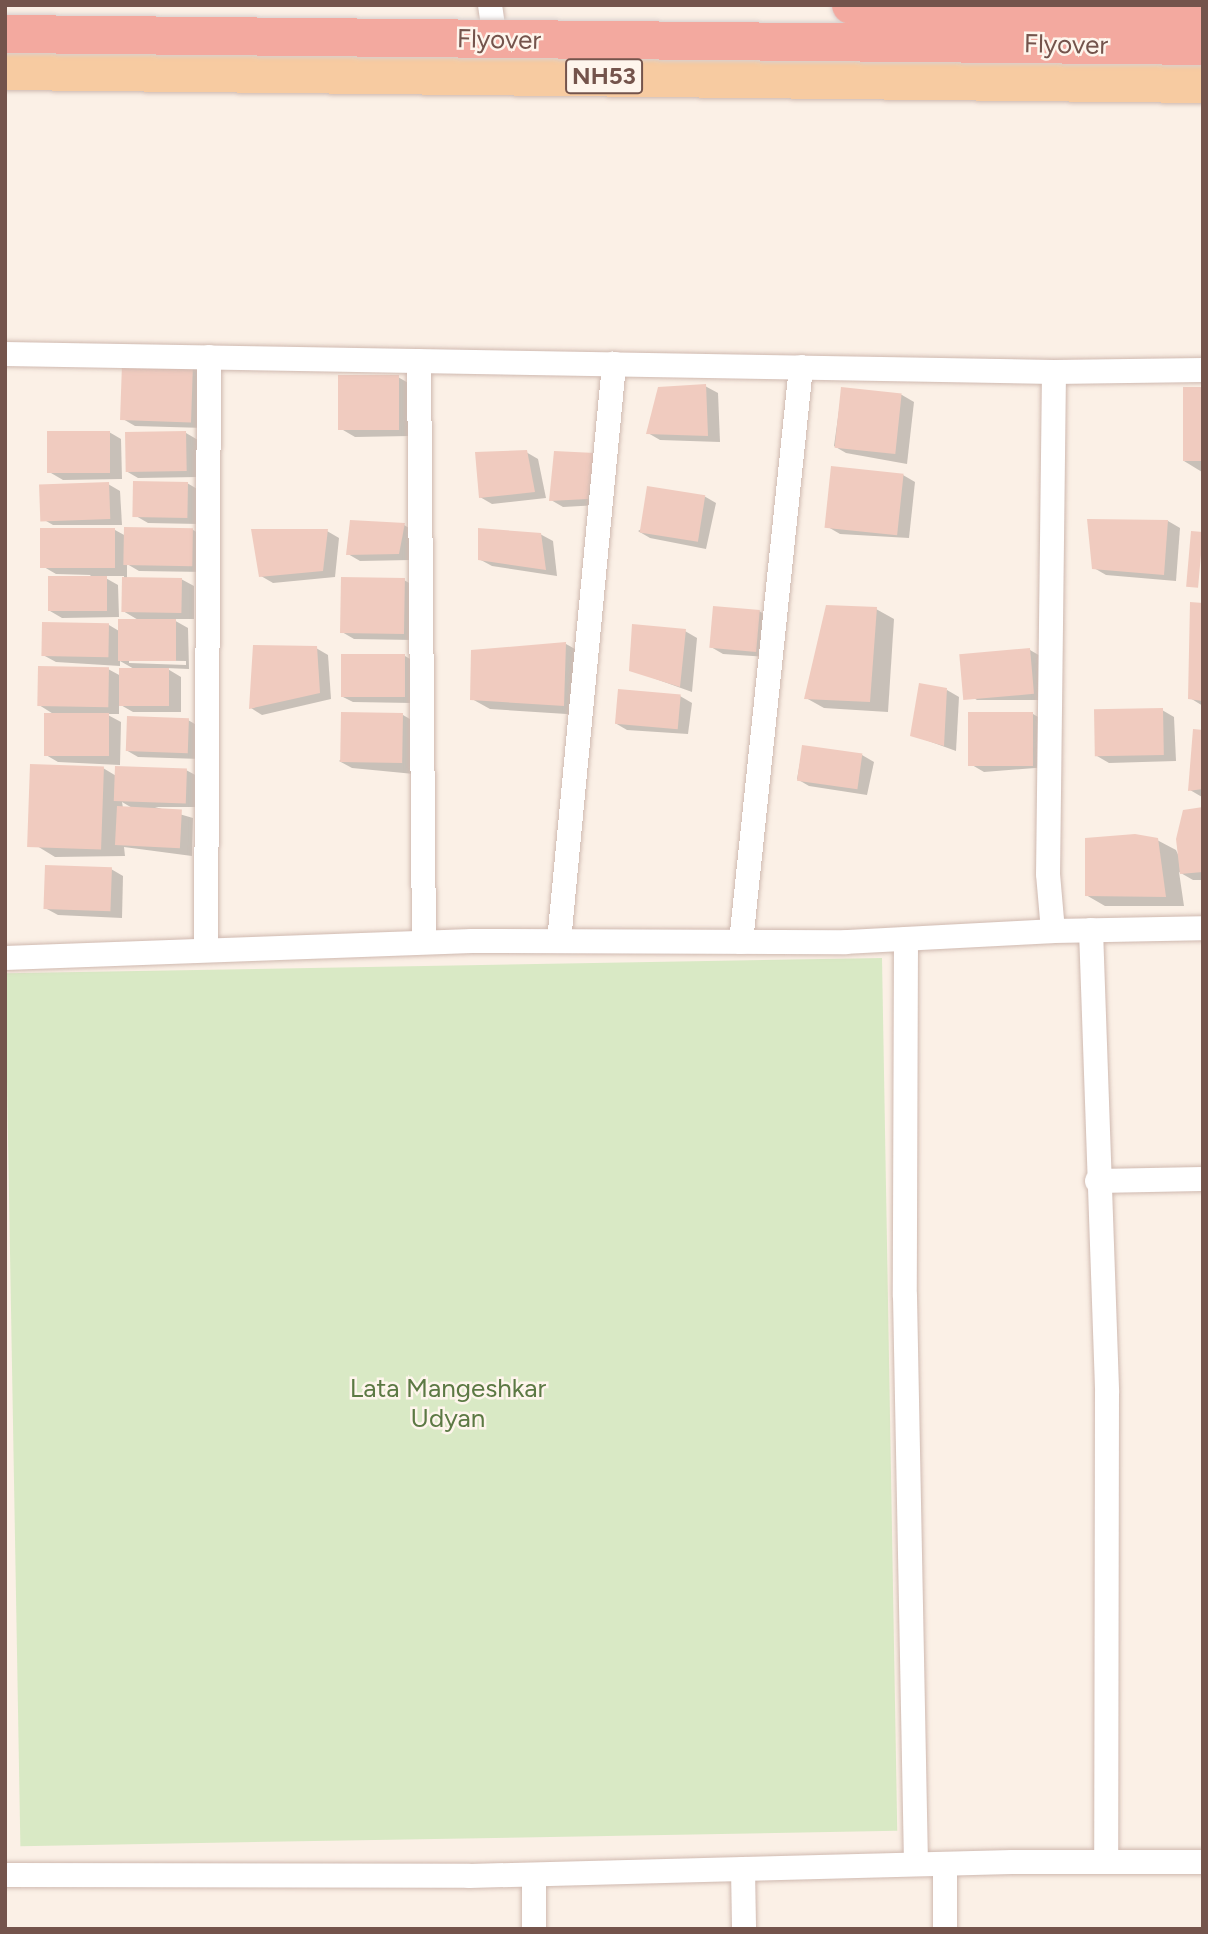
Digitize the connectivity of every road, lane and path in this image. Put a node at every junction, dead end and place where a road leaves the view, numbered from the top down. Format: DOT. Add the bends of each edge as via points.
graph roads {
  1 [pos="489,5"];
  2 [pos="851,5"];
  3 [pos="940,5"];
  4 [pos="1203,10"];
  5 [pos="5,34"];
  6 [pos="1203,46"];
  7 [pos="5,71"];
  8 [pos="500,74"];
  9 [pos="943,83"];
  10 [pos="1203,84"];
  11 [pos="5,354"];
  12 [pos="209,358"];
  13 [pos="419,361"];
  14 [pos="614,364"];
  15 [pos="801,367"];
  16 [pos="1203,370"];
  17 [pos="1054,372"];
  18 [pos="1203,928"];
  19 [pos="1091,930"];
  20 [pos="1052,931"];
  21 [pos="906,939"];
  22 [pos="559,941"];
  23 [pos="424,942"];
  24 [pos="741,942"];
  25 [pos="206,948"];
  26 [pos="5,958"];
  27 [pos="1203,1179"];
  28 [pos="1097,1181"];
  29 [pos="1107,1862"];
  30 [pos="1203,1863"];
  31 [pos="916,1864"];
  32 [pos="944,1864"];
  33 [pos="743,1869"];
  34 [pos="5,1875"];
  35 [pos="534,1875"];
  36 [pos="534,1929"];
  37 [pos="744,1929"];
  38 [pos="945,1929"];
  1 -- 8 [label="street"];
  2 -- 4 [label="highway, Flyover, bridge"];
  3 -- 9 [label="street"];
  5 -- 6 [label="highway, Flyover / NH53, bridge"];
  7 -- 8 [label="main road, NH53"];
  8 -- 9 [label="main road, NH53"];
  9 -- 10 [label="main road, NH53"];
  11 -- 12 [label="street"];
  12 -- 13 [label="street"];
  12 -- 25 [label="street"];
  13 -- 14 [label="street"];
  13 -- 23 [label="street"];
  14 -- 15 [label="street"];
  14 -- 22 [label="street"];
  15 -- 17 [label="street"];
  15 -- 24 [label="street"];
  16 -- 17 [label="street"];
  17 -- 20 [label="street" via="1048,874"];
  18 -- 19 [label="street"];
  19 -- 20 [label="street"];
  19 -- 28 [label="street"];
  20 -- 21 [label="street"];
  21 -- 24 [label="street"];
  21 -- 31 [label="street" via="905,1296"];
  22 -- 23 [label="street"];
  22 -- 24 [label="street"];
  23 -- 25 [label="street"];
  25 -- 26 [label="street"];
  27 -- 28 [label="street"];
  28 -- 29 [label="street" via="1107,1393"];
  29 -- 30 [label="street"];
  29 -- 32 [label="street"];
  31 -- 32 [label="street"];
  31 -- 33 [label="street"];
  32 -- 38 [label="street"];
  33 -- 35 [label="street"];
  33 -- 37 [label="street"];
  34 -- 35 [label="street"];
  35 -- 36 [label="street"];
}
